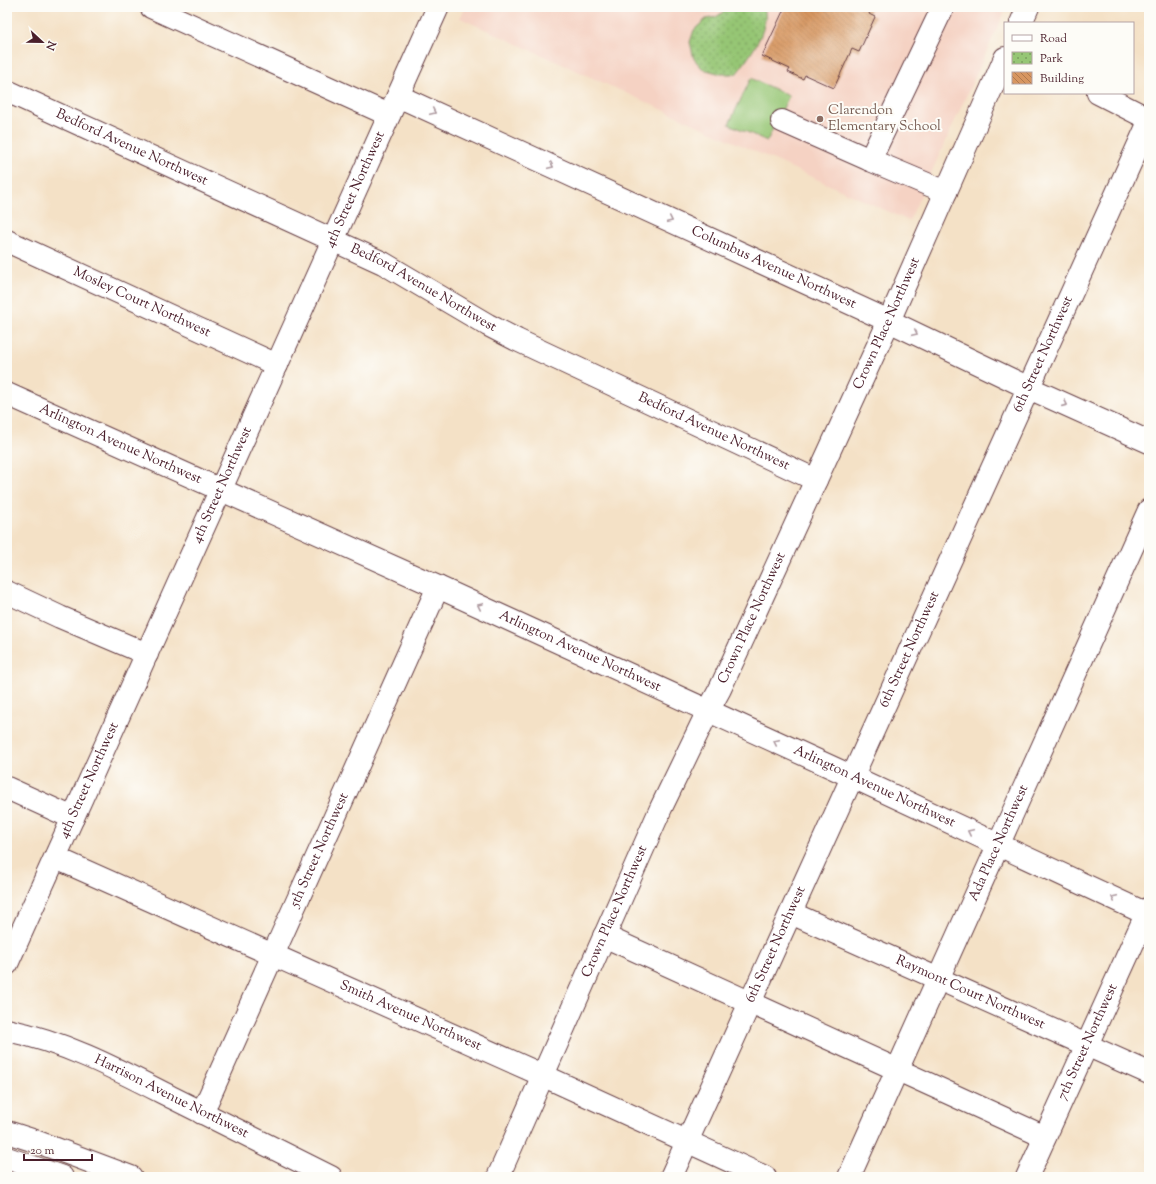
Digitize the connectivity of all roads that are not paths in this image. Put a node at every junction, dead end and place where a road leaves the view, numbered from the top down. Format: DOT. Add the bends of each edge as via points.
graph roads {
  1 [pos="151,7"];
  2 [pos="438,7"];
  3 [pos="943,7"];
  4 [pos="1028,7"];
  5 [pos="1020,22"];
  6 [pos="1004,60"];
  7 [pos="7,90"];
  8 [pos="1100,94"];
  9 [pos="398,96"];
  10 [pos="389,115"];
  11 [pos="782,121"];
  12 [pos="1149,121"];
  13 [pos="870,160"];
  14 [pos="946,192"];
  15 [pos="333,240"];
  16 [pos="7,241"];
  17 [pos="889,320"];
  18 [pos="277,364"];
  19 [pos="1029,388"];
  20 [pos="7,394"];
  21 [pos="1149,442"];
  22 [pos="816,480"];
  23 [pos="221,490"];
  24 [pos="1149,510"];
  25 [pos="438,587"];
  26 [pos="7,592"];
  27 [pos="147,654"];
  28 [pos="708,711"];
  29 [pos="853,777"];
  30 [pos="7,788"];
  31 [pos="73,818"];
  32 [pos="998,845"];
  33 [pos="56,858"];
  34 [pos="1148,912"];
  35 [pos="792,913"];
  36 [pos="14,931"];
  37 [pos="604,936"];
  38 [pos="272,954"];
  39 [pos="7,964"];
  40 [pos="938,979"];
  41 [pos="750,1002"];
  42 [pos="7,1030"];
  43 [pos="1087,1045"];
  44 [pos="897,1070"];
  45 [pos="1149,1072"];
  46 [pos="542,1075"];
  47 [pos="202,1113"];
  48 [pos="7,1132"];
  49 [pos="1045,1137"];
  50 [pos="688,1141"];
  51 [pos="7,1158"];
  52 [pos="62,1177"];
  53 [pos="131,1177"];
  54 [pos="331,1177"];
  55 [pos="498,1177"];
  56 [pos="671,1177"];
  57 [pos="765,1177"];
  58 [pos="849,1177"];
  59 [pos="1027,1177"];
  1 -- 10 [label="main road"];
  2 -- 9 [label="main road, 4th Street Northwest"];
  3 -- 13 [label="main road"];
  4 -- 5 [label="main road"];
  6 -- 14 [label="main road, Crown Place Northwest"];
  7 -- 15 [label="main road, Bedford Avenue Northwest"];
  8 -- 12 [label="main road"];
  9 -- 10 [label="main road, 4th Street Northwest"];
  9 -- 17 [label="main road, Columbus Avenue Northwest, one-way"];
  10 -- 15 [label="main road, 4th Street Northwest"];
  11 -- 13 [label="main road"];
  12 -- 19 [label="main road, 6th Street Northwest"];
  13 -- 14 [label="main road"];
  14 -- 17 [label="main road, Crown Place Northwest"];
  15 -- 18 [label="main road, 4th Street Northwest"];
  15 -- 22 [label="main road, Bedford Avenue Northwest" via="383,263 488,326"];
  16 -- 18 [label="main road, Mosley Court Northwest"];
  17 -- 19 [label="main road, Columbus Avenue Northwest, one-way"];
  17 -- 22 [label="main road, Crown Place Northwest"];
  18 -- 23 [label="main road, 4th Street Northwest"];
  19 -- 21 [label="main road, Columbus Avenue Northwest, one-way"];
  19 -- 29 [label="main road, 6th Street Northwest"];
  20 -- 23 [label="main road, Arlington Avenue Northwest"];
  22 -- 28 [label="main road, Crown Place Northwest"];
  23 -- 25 [label="main road, Arlington Avenue Northwest"];
  23 -- 27 [label="main road, 4th Street Northwest"];
  24 -- 32 [label="main road, Ada Place Northwest"];
  28 -- 25 [label="main road, Arlington Avenue Northwest, one-way"];
  25 -- 38 [label="main road, 5th Street Northwest"];
  26 -- 27 [label="main road"];
  27 -- 31 [label="main road, 4th Street Northwest"];
  29 -- 28 [label="main road, Arlington Avenue Northwest, one-way"];
  28 -- 37 [label="main road, Crown Place Northwest"];
  32 -- 29 [label="main road, Arlington Avenue Northwest, one-way"];
  29 -- 35 [label="main road, 6th Street Northwest"];
  30 -- 31 [label="main road"];
  31 -- 33 [label="main road, 4th Street Northwest"];
  34 -- 32 [label="main road, Arlington Avenue Northwest, one-way"];
  32 -- 40 [label="main road, Ada Place Northwest"];
  33 -- 36 [label="main road, 4th Street Northwest"];
  33 -- 38 [label="main road, Smith Avenue Northwest"];
  34 -- 43 [label="main road, 7th Street Northwest"];
  35 -- 40 [label="main road, Raymont Court Northwest"];
  35 -- 41 [label="main road, 6th Street Northwest"];
  36 -- 39 [label="main road, 4th Street Northwest"];
  37 -- 41 [label="main road"];
  37 -- 46 [label="main road, Crown Place Northwest"];
  38 -- 46 [label="main road, Smith Avenue Northwest"];
  38 -- 47 [label="main road, 5th Street Northwest"];
  40 -- 43 [label="main road, Raymont Court Northwest"];
  40 -- 44 [label="main road, Ada Place Northwest"];
  41 -- 44 [label="main road"];
  41 -- 50 [label="main road, 6th Street Northwest"];
  42 -- 47 [label="main road, Harrison Avenue Northwest" via="79,1053"];
  43 -- 45 [label="main road, Raymont Court Northwest"];
  43 -- 49 [label="main road, 7th Street Northwest"];
  44 -- 49 [label="main road"];
  44 -- 58 [label="main road, Ada Place Northwest"];
  46 -- 50 [label="main road, Smith Avenue Northwest"];
  46 -- 55 [label="main road, Crown Place Northwest"];
  47 -- 54 [label="main road, Harrison Avenue Northwest"];
  48 -- 53 [label="main road" via="35,1140"];
  49 -- 59 [label="main road, 7th Street Northwest"];
  50 -- 56 [label="main road, 6th Street Northwest"];
  50 -- 57 [label="main road, Smith Avenue Northwest"];
  51 -- 52 [label="main road"];
}
